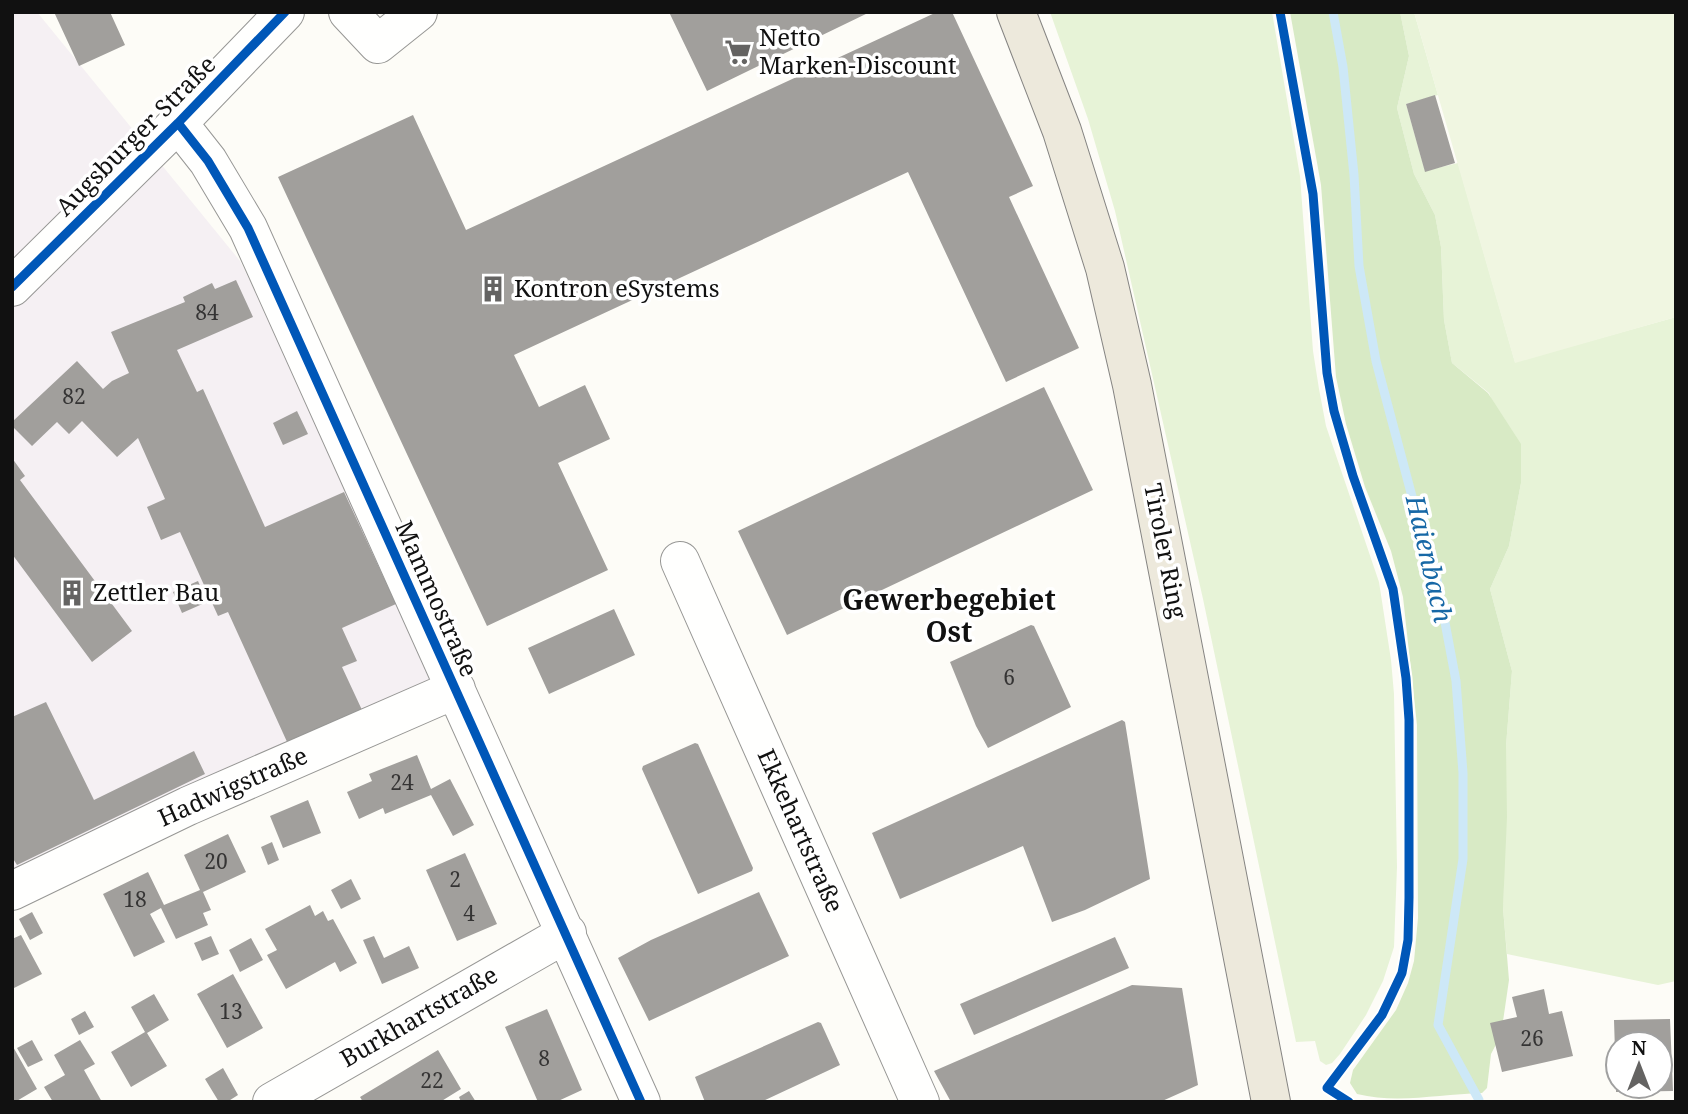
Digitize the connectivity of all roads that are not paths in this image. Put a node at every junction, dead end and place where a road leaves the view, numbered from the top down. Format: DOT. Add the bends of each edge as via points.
graph roads {
  1 [pos="285,12"];
  2 [pos="348,12"];
  3 [pos="418,12"];
  4 [pos="1016,12"];
  5 [pos="177,123"];
  6 [pos="12,287"];
  7 [pos="680,561"];
  8 [pos="456,689"];
  9 [pos="12,891"];
  10 [pos="567,933"];
  11 [pos="272,1102"];
  12 [pos="641,1102"];
  13 [pos="920,1102"];
  14 [pos="1271,1102"];
  1 -- 5 [label="street, Augsburger Straße"];
  2 -- 3 [label="street" via="378,44"];
  4 -- 14 [label="main road, Tiroler Ring" via="1062,131 1104,268 1132,385"];
  5 -- 6 [label="street, Augsburger Straße"];
  5 -- 8 [label="street, Mammostraße" via="208,161 248,228"];
  7 -- 13 [label="street, Ekkehartstraße"];
  8 -- 9 [label="street, Hadwigstraße" via="188,806"];
  8 -- 10 [label="street, Mammostraße"];
  10 -- 11 [label="street, Burkhartstraße"];
  10 -- 12 [label="street, Mammostraße"];
}
